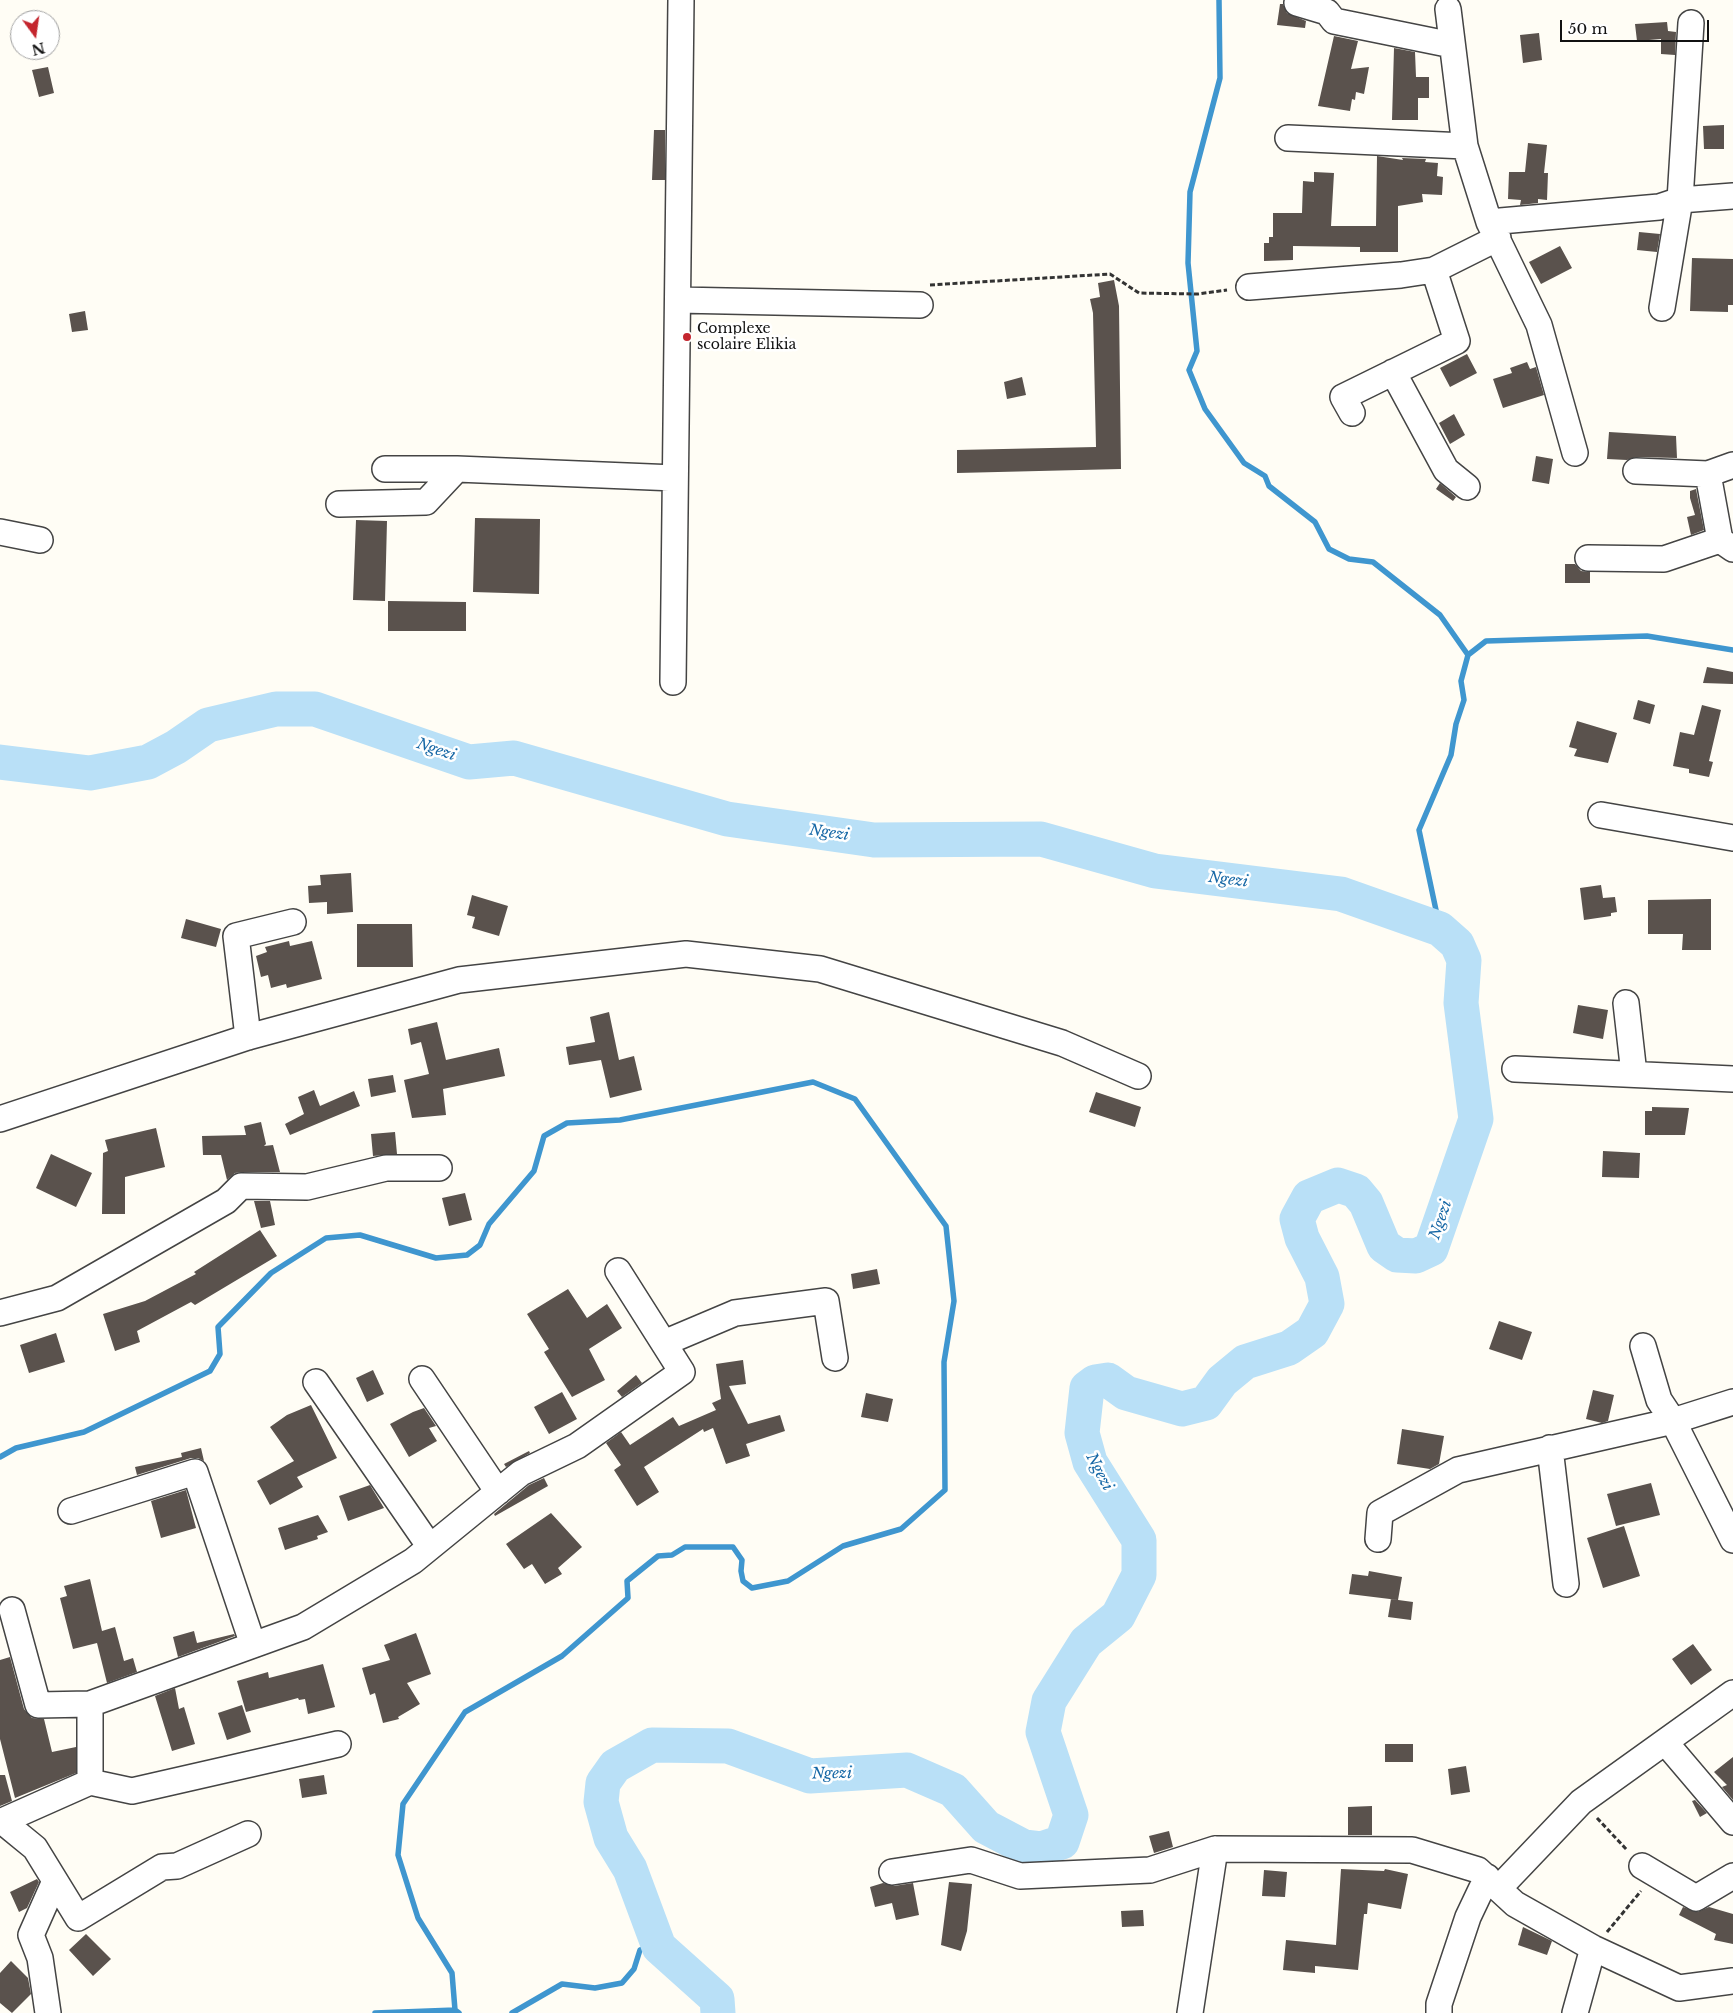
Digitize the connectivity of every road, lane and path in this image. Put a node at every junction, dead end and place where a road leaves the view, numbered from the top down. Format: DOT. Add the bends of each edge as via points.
graph roads {
  1 [pos="681,0"];
  2 [pos="1296,3"];
  3 [pos="1448,9"];
  4 [pos="1691,23"];
  5 [pos="1452,44"];
  6 [pos="1288,138"];
  7 [pos="1465,146"];
  8 [pos="1733,196"];
  9 [pos="1680,200"];
  10 [pos="1494,230"];
  11 [pos="1434,270"];
  12 [pos="1249,287"];
  13 [pos="678,300"];
  14 [pos="909,304"];
  15 [pos="1662,308"];
  16 [pos="1393,372"];
  17 [pos="1352,413"];
  18 [pos="1575,453"];
  19 [pos="1733,465"];
  20 [pos="385,469"];
  21 [pos="457,470"];
  22 [pos="1636,471"];
  23 [pos="1708,474"];
  24 [pos="675,478"];
  25 [pos="1467,487"];
  26 [pos="339,504"];
  27 [pos="0,532"];
  28 [pos="40,540"];
  29 [pos="1726,545"];
  30 [pos="1588,558"];
  31 [pos="673,682"];
  32 [pos="1601,815"];
  33 [pos="1733,838"];
  34 [pos="293,922"];
  35 [pos="1626,1003"];
  36 [pos="248,1037"];
  37 [pos="1515,1069"];
  38 [pos="1634,1074"];
  39 [pos="1138,1076"];
  40 [pos="1733,1078"];
  41 [pos="0,1119"];
  42 [pos="439,1168"];
  43 [pos="618,1271"];
  44 [pos="0,1313"];
  45 [pos="664,1343"];
  46 [pos="1643,1346"];
  47 [pos="836,1358"];
  48 [pos="422,1379"];
  49 [pos="316,1382"];
  50 [pos="1733,1402"];
  51 [pos="1673,1421"];
  52 [pos="1550,1448"];
  53 [pos="498,1492"];
  54 [pos="71,1510"];
  55 [pos="1378,1540"];
  56 [pos="1733,1540"];
  57 [pos="430,1547"];
  58 [pos="1566,1584"];
  59 [pos="12,1610"];
  60 [pos="253,1645"];
  61 [pos="1733,1693"];
  62 [pos="90,1704"];
  63 [pos="1665,1742"];
  64 [pos="338,1744"];
  65 [pos="90,1782"];
  66 [pos="1581,1802"];
  67 [pos="1,1821"];
  68 [pos="1733,1822"];
  69 [pos="248,1834"];
  70 [pos="1214,1849"];
  71 [pos="1642,1866"];
  72 [pos="892,1872"];
  73 [pos="1733,1876"];
  74 [pos="55,1882"];
  75 [pos="1493,1883"];
  76 [pos="1593,1948"];
  77 [pos="1733,1981"];
  78 [pos="48,2013"];
  79 [pos="1190,2013"];
  80 [pos="1438,2013"];
  81 [pos="1576,2013"];
  1 -- 13 [label="street"];
  2 -- 5 [label="street" via="1327,12 1334,21"];
  3 -- 5 [label="street"];
  4 -- 9 [label="street"];
  5 -- 7 [label="street"];
  6 -- 7 [label="street"];
  7 -- 10 [label="street"];
  8 -- 9 [label="street"];
  9 -- 10 [label="street" via="1660,207"];
  9 -- 15 [label="street"];
  10 -- 11 [label="street"];
  10 -- 18 [label="street" via="1539,325"];
  11 -- 12 [label="street"];
  11 -- 16 [label="street" via="1457,341"];
  12 -- 14 [label="path" via="1198,294 1139,292 1110,274 922,285"];
  13 -- 14 [label="street"];
  13 -- 24 [label="street"];
  16 -- 17 [label="street" via="1343,397"];
  16 -- 25 [label="street" via="1446,470"];
  19 -- 23 [label="street"];
  20 -- 21 [label="street"];
  21 -- 24 [label="street"];
  21 -- 26 [label="street" via="426,502"];
  22 -- 23 [label="street"];
  23 -- 29 [label="street"];
  24 -- 31 [label="street"];
  27 -- 28 [label="street"];
  29 -- 30 [label="street" via="1664,559"];
  32 -- 33 [label="street"];
  34 -- 36 [label="street" via="236,936"];
  35 -- 38 [label="street"];
  36 -- 39 [label="street" via="460,980 686,954 820,969 1062,1043"];
  36 -- 41 [label="street"];
  37 -- 38 [label="street"];
  38 -- 40 [label="street"];
  42 -- 44 [label="street" via="386,1168 307,1187 241,1186 226,1201 57,1298"];
  43 -- 45 [label="street"];
  45 -- 47 [label="street" via="735,1313 826,1301"];
  45 -- 53 [label="street" via="682,1372 577,1446 521,1474"];
  46 -- 51 [label="street" via="1659,1400"];
  48 -- 53 [label="street"];
  49 -- 57 [label="street"];
  50 -- 51 [label="street"];
  51 -- 52 [label="street"];
  51 -- 56 [label="street"];
  52 -- 55 [label="street" via="1458,1470 1380,1513"];
  52 -- 58 [label="street"];
  53 -- 57 [label="street"];
  54 -- 60 [label="street" via="195,1472"];
  57 -- 60 [label="street" via="413,1561 303,1627"];
  59 -- 62 [label="street" via="38,1705"];
  60 -- 62 [label="street"];
  61 -- 63 [label="street"];
  62 -- 65 [label="street"];
  63 -- 66 [label="street"];
  63 -- 68 [label="street"];
  64 -- 65 [label="street" via="132,1791"];
  65 -- 67 [label="street"];
  66 -- 71 [label="path"];
  66 -- 75 [label="street"];
  67 -- 74 [label="street" via="35,1848"];
  69 -- 74 [label="street" via="177,1866 162,1867 78,1918"];
  70 -- 72 [label="street" via="1150,1870 1020,1876 971,1860"];
  70 -- 75 [label="street" via="1412,1850 1478,1870"];
  70 -- 79 [label="street"];
  71 -- 73 [label="street" via="1696,1898"];
  71 -- 76 [label="path" via="1645,1887"];
  74 -- 78 [label="street" via="31,1935 40,1958"];
  75 -- 76 [label="street" via="1515,1904"];
  75 -- 80 [label="street" via="1468,1917"];
  76 -- 77 [label="street" via="1679,1988"];
  76 -- 81 [label="street"];
}
